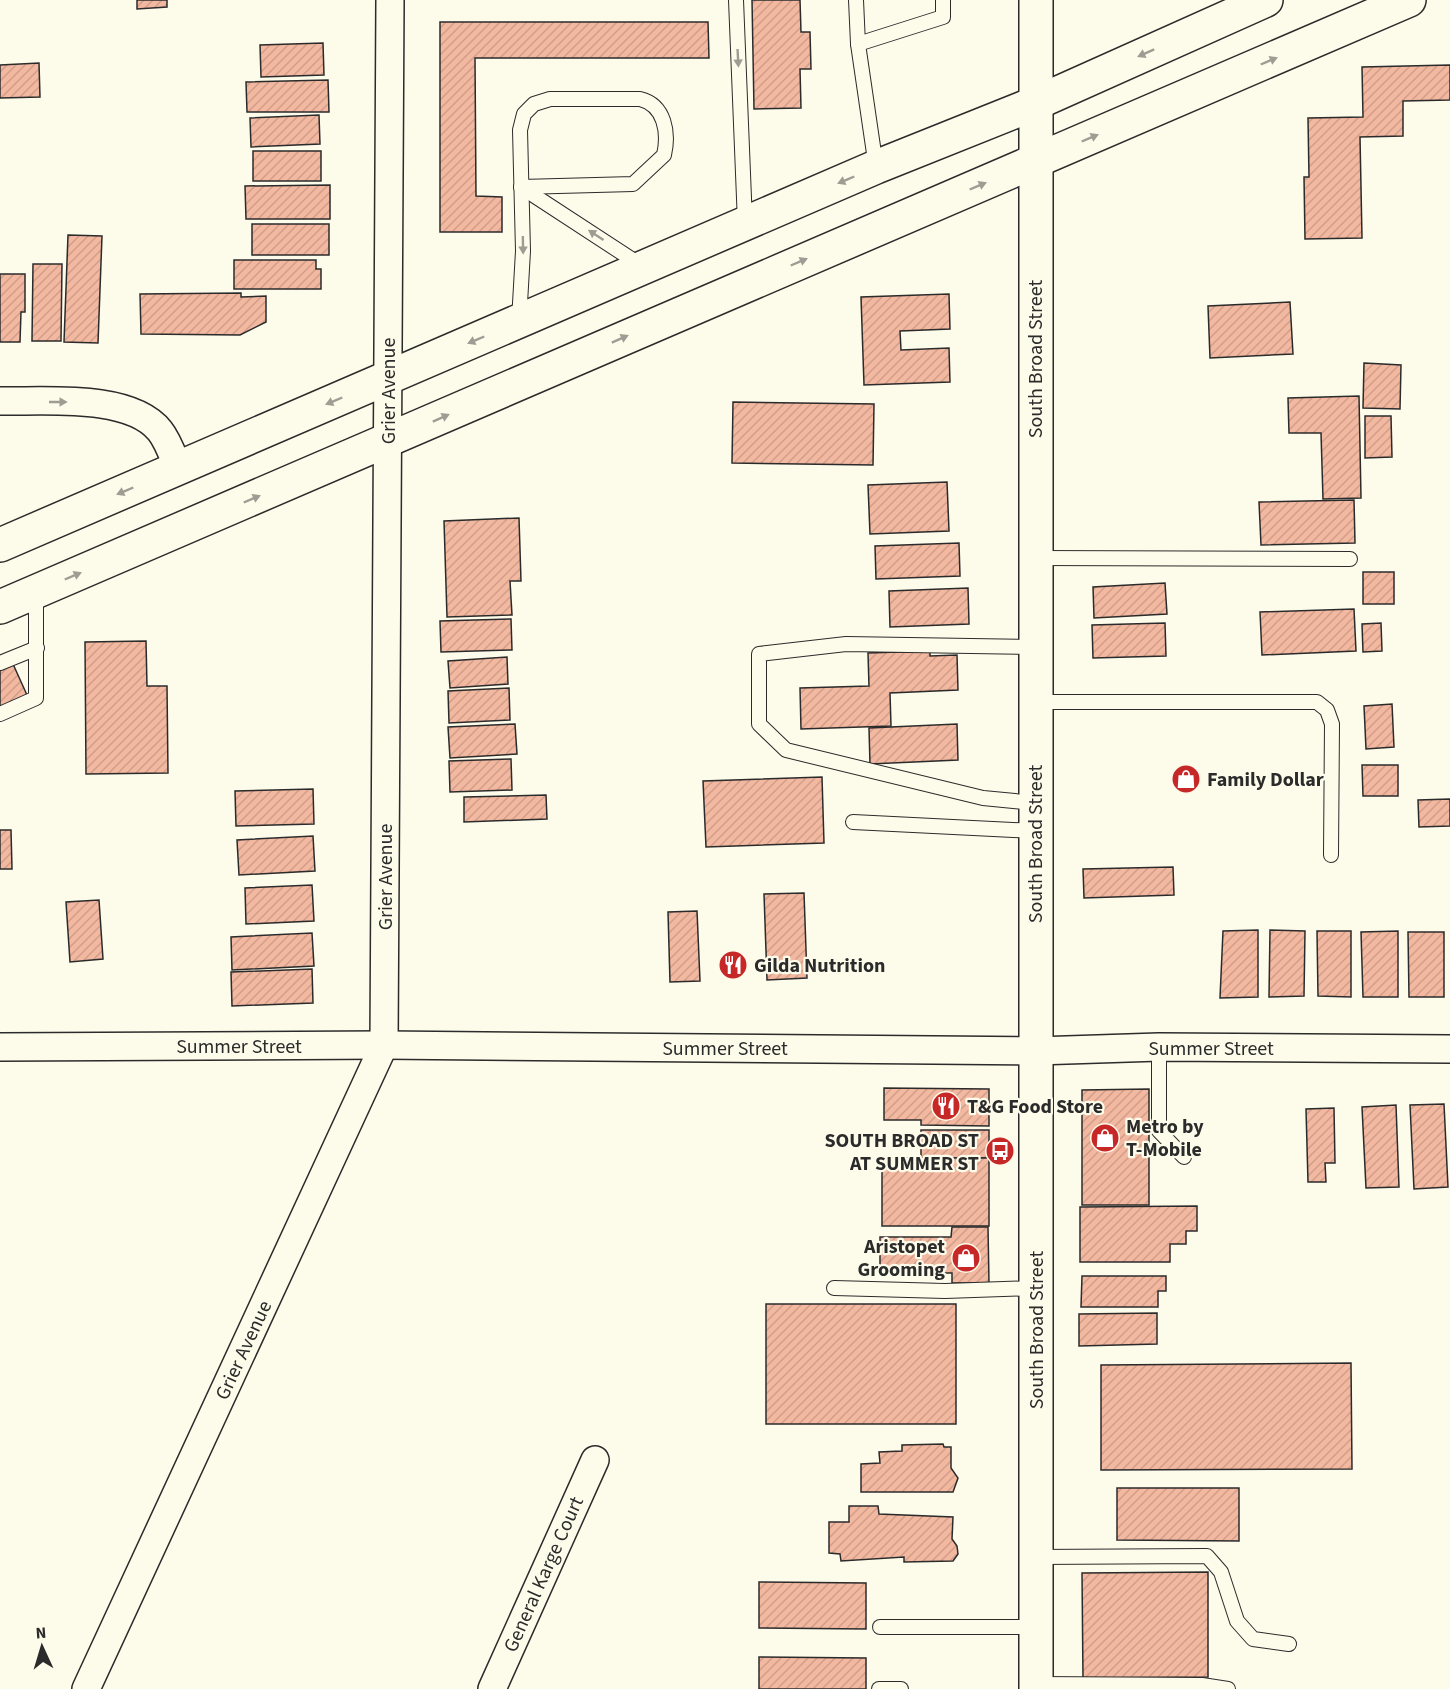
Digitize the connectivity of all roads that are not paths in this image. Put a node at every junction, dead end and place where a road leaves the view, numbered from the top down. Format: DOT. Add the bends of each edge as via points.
graph roads {
  1 [pos="390,0"];
  2 [pos="736,0"];
  3 [pos="856,0"];
  4 [pos="943,0"];
  5 [pos="1036,0"];
  6 [pos="1266,0"];
  7 [pos="1409,0"];
  8 [pos="858,44"];
  9 [pos="1036,103"];
  10 [pos="1036,161"];
  11 [pos="876,167"];
  12 [pos="521,187"];
  13 [pos="745,224"];
  14 [pos="645,267"];
  15 [pos="519,321"];
  16 [pos="388,378"];
  17 [pos="0,401"];
  18 [pos="388,441"];
  19 [pos="178,468"];
  20 [pos="0,545"];
  21 [pos="1034,558"];
  22 [pos="1350,559"];
  23 [pos="36,592"];
  24 [pos="0,607"];
  25 [pos="1034,647"];
  26 [pos="37,648"];
  27 [pos="0,663"];
  28 [pos="1035,702"];
  29 [pos="0,714"];
  30 [pos="1035,817"];
  31 [pos="853,822"];
  32 [pos="1331,855"];
  33 [pos="384,1046"];
  34 [pos="0,1047"];
  35 [pos="1159,1047"];
  36 [pos="1450,1049"];
  37 [pos="1036,1051"];
  38 [pos="1184,1157"];
  39 [pos="834,1288"];
  40 [pos="1036,1288"];
  41 [pos="595,1460"];
  42 [pos="1036,1557"];
  43 [pos="880,1627"];
  44 [pos="1036,1627"];
  45 [pos="1289,1644"];
  46 [pos="1036,1687"];
  47 [pos="86,1689"];
  48 [pos="492,1689"];
  49 [pos="879,1689"];
  50 [pos="901,1689"];
  51 [pos="1228,1689"];
  1 -- 16 [label="street, Grier Avenue"];
  2 -- 13 [label="lane, one-way"];
  3 -- 8 [label="lane"];
  4 -- 8 [label="lane" via="943,17"];
  5 -- 9 [label="main road, South Broad Street"];
  6 -- 9 [label="main road, one-way"];
  10 -- 7 [label="main road, one-way"];
  8 -- 11 [label="lane"];
  9 -- 10 [label="main road, South Broad Street"];
  9 -- 11 [label="main road"];
  18 -- 10 [label="main road, one-way"];
  10 -- 21 [label="main road, South Broad Street"];
  11 -- 13 [label="main road, one-way"];
  12 -- 12 [label="lane" via="633,184 664,155 665,126 661,113 653,104 640,99 550,99 534,104 520,122"];
  14 -- 12 [label="lane, one-way"];
  12 -- 15 [label="lane, one-way"];
  13 -- 14 [label="main road"];
  14 -- 15 [label="main road"];
  15 -- 16 [label="main road, one-way"];
  16 -- 18 [label="street, Grier Avenue"];
  16 -- 19 [label="main road, one-way"];
  17 -- 19 [label="street, one-way" via="70,402 129,411 159,430"];
  23 -- 18 [label="main road, one-way"];
  18 -- 33 [label="street, Grier Avenue"];
  19 -- 20 [label="main road, one-way"];
  21 -- 22 [label="lane"];
  21 -- 25 [label="main road, South Broad Street"];
  23 -- 24 [label="main road"];
  23 -- 26 [label="lane"];
  25 -- 28 [label="main road, South Broad Street"];
  25 -- 30 [label="lane" via="846,644 759,654 759,724 786,750 983,798"];
  26 -- 27 [label="lane"];
  26 -- 29 [label="lane" via="36,698"];
  28 -- 30 [label="main road, South Broad Street"];
  28 -- 32 [label="lane" via="1317,702 1327,710 1332,724"];
  30 -- 31 [label="lane"];
  30 -- 37 [label="main road, South Broad Street"];
  33 -- 34 [label="street, Summer Street"];
  33 -- 37 [label="street, Summer Street"];
  33 -- 47 [label="street, Grier Avenue"];
  35 -- 36 [label="street, Summer Street"];
  35 -- 37 [label="street, Summer Street"];
  35 -- 38 [label="lane" via="1159,1131"];
  37 -- 40 [label="main road, South Broad Street"];
  39 -- 40 [label="lane"];
  40 -- 42 [label="main road, South Broad Street"];
  41 -- 48 [label="street, General Karge Court"];
  42 -- 44 [label="main road, South Broad Street"];
  42 -- 45 [label="lane" via="1207,1557 1221,1572 1237,1621 1253,1639"];
  43 -- 44 [label="lane"];
  44 -- 46 [label="main road, South Broad Street"];
  46 -- 51 [label="lane"];
  49 -- 50 [label="lane"];
}
